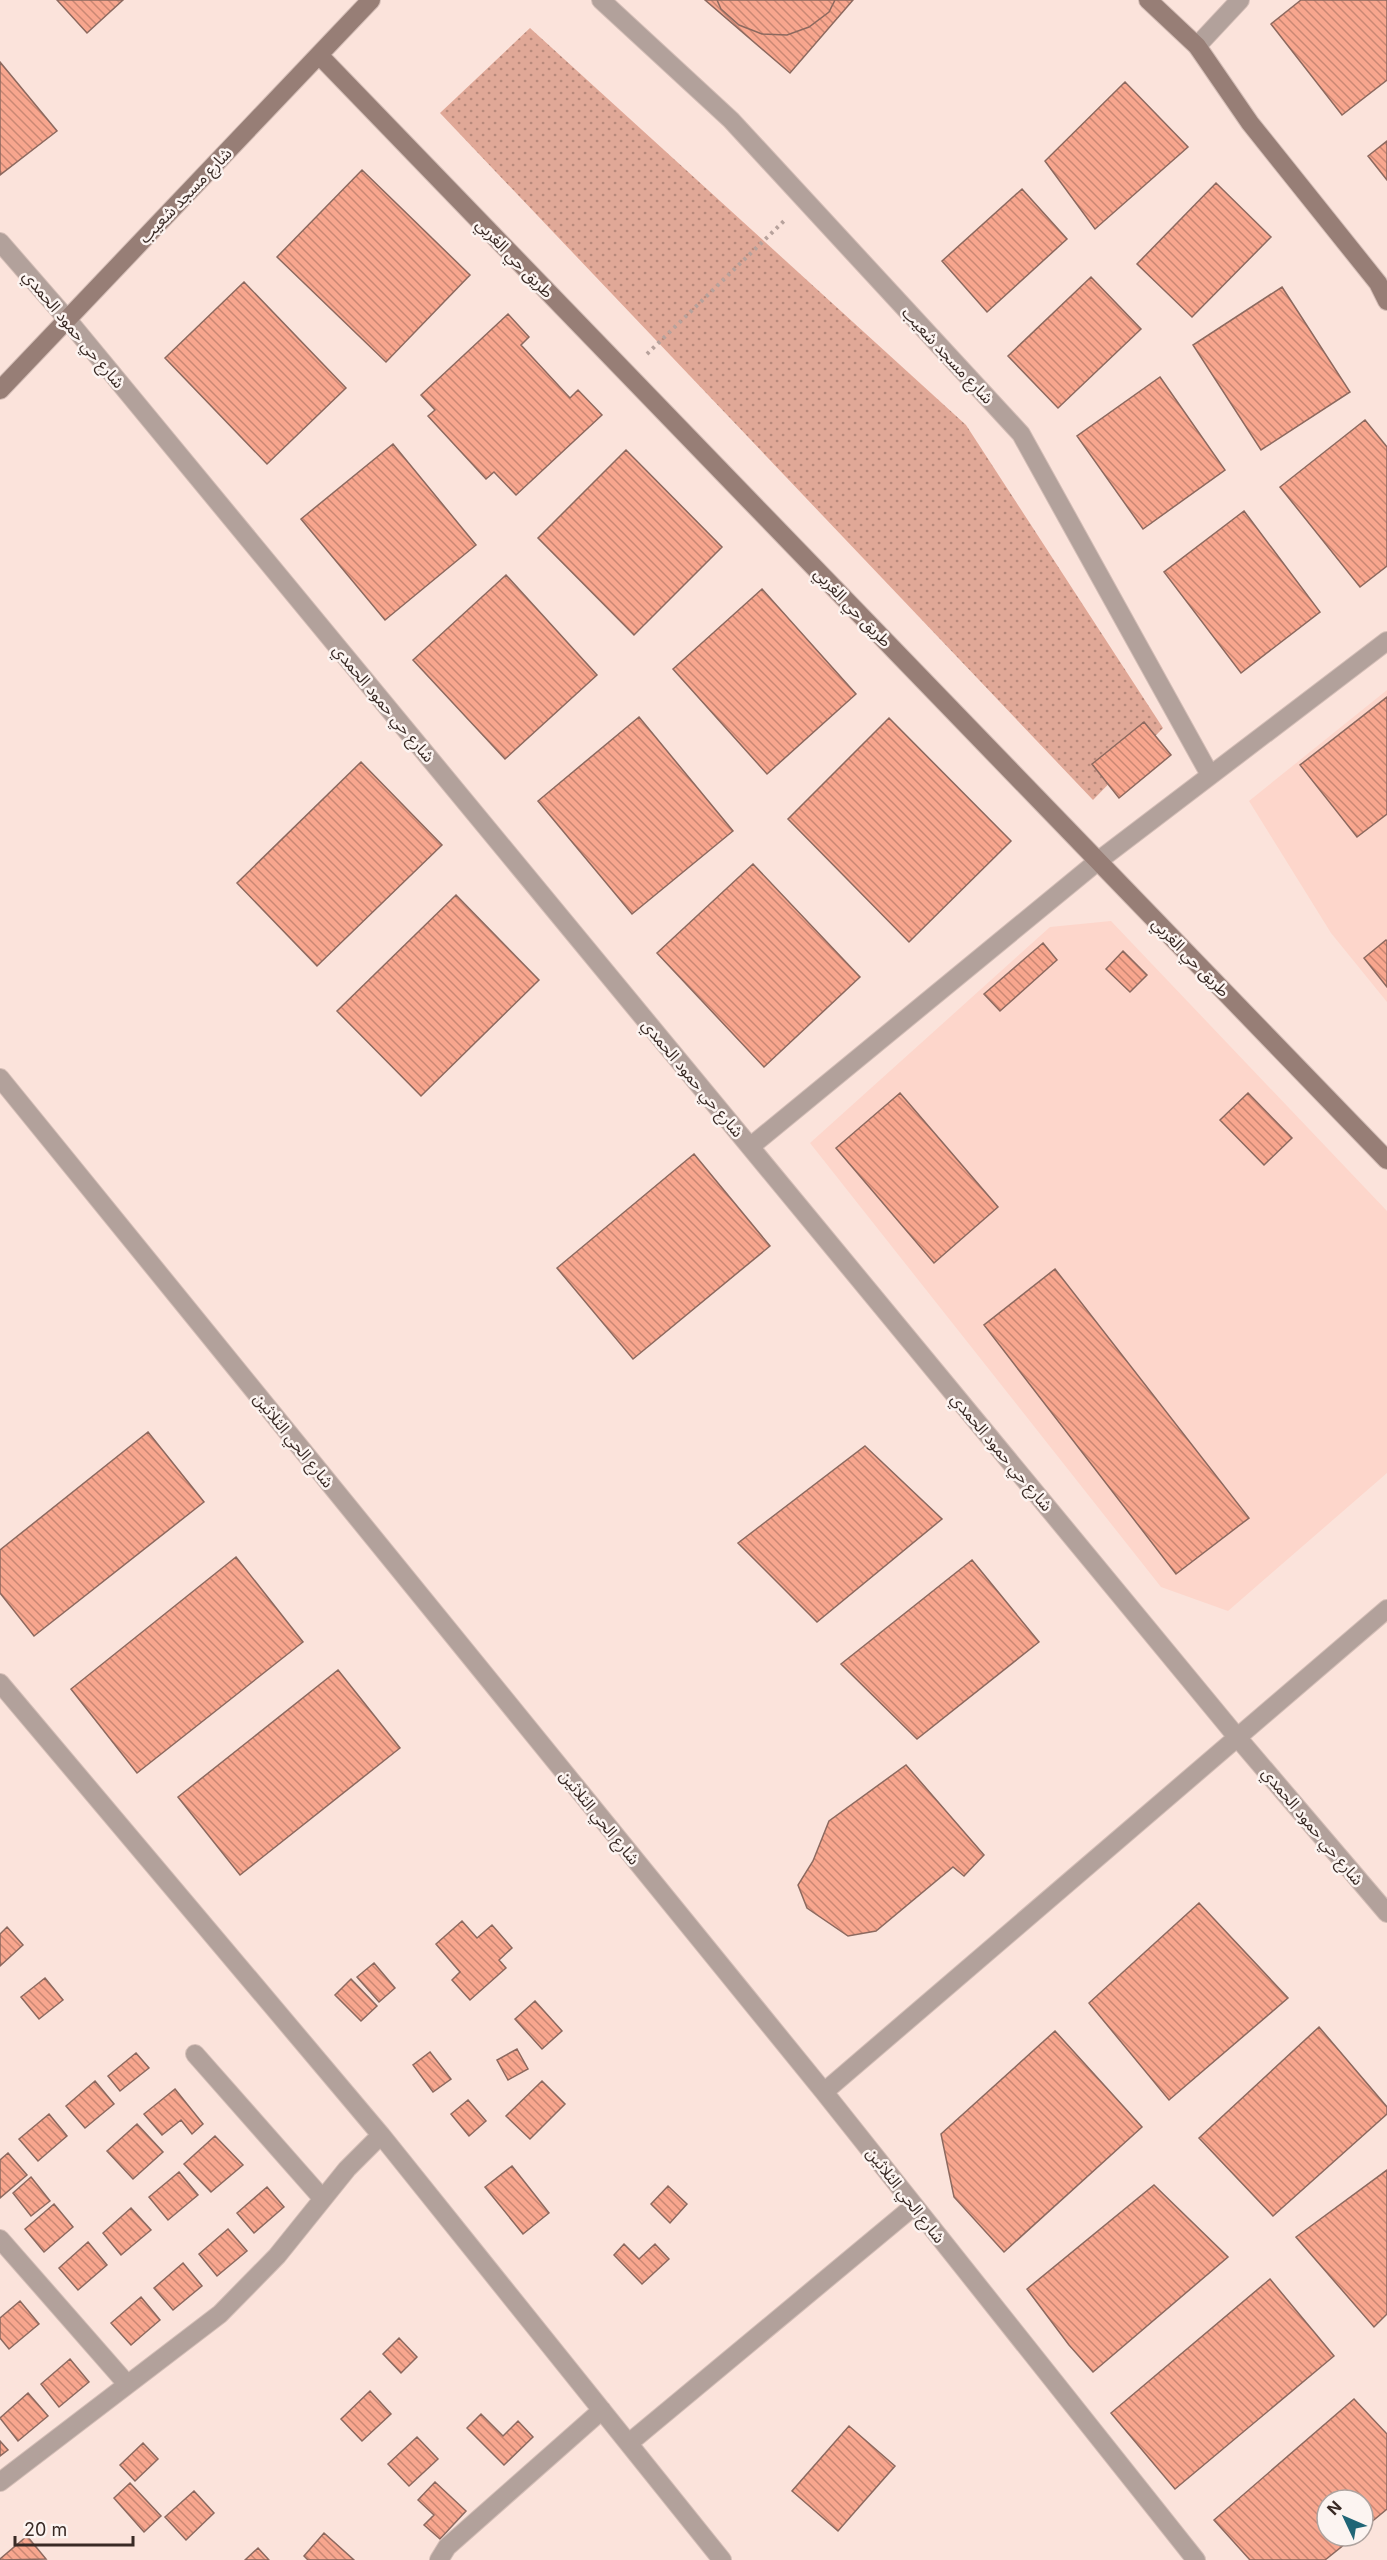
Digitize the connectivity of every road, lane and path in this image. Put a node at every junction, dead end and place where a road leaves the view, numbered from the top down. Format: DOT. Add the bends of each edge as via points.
graph roads {
  1 [pos="371,0"];
  2 [pos="601,0"];
  3 [pos="1148,0"];
  4 [pos="1240,0"];
  5 [pos="1197,46"];
  6 [pos="319,55"];
  7 [pos="805,201"];
  8 [pos="0,242"];
  9 [pos="1387,301"];
  10 [pos="67,319"];
  11 [pos="628,374"];
  12 [pos="0,390"];
  13 [pos="1387,641"];
  14 [pos="1210,775"];
  15 [pos="1098,861"];
  16 [pos="0,1078"];
  17 [pos="750,1147"];
  18 [pos="1387,1160"];
  19 [pos="1387,1609"];
  20 [pos="0,1683"];
  21 [pos="1238,1737"];
  22 [pos="1387,1913"];
  23 [pos="195,2054"];
  24 [pos="824,2092"];
  25 [pos="381,2135"];
  26 [pos="322,2198"];
  27 [pos="914,2206"];
  28 [pos="0,2239"];
  29 [pos="127,2384"];
  30 [pos="602,2410"];
  31 [pos="629,2444"];
  32 [pos="0,2482"];
  33 [pos="439,2560"];
  34 [pos="722,2560"];
  35 [pos="1196,2560"];
  1 -- 6 [label="street, شارع مسجد شعيب"];
  2 -- 7 [label="street, شارع مسجد شعيب" via="731,120"];
  3 -- 5 [label="street"];
  4 -- 5 [label="street"];
  5 -- 9 [label="street" via="1250,123 1378,283"];
  6 -- 10 [label="street, شارع مسجد شعيب"];
  6 -- 11 [label="street, طريق حي الغربي"];
  7 -- 11 [label="path"];
  7 -- 14 [label="street, شارع مسجد شعيب" via="1021,434"];
  8 -- 10 [label="street, شارع حي حمود الحمدي"];
  10 -- 12 [label="street, شارع مسجد شعيب"];
  10 -- 17 [label="street, شارع حي حمود الحمدي"];
  11 -- 15 [label="street, طريق حي الغربي"];
  13 -- 14 [label="street"];
  14 -- 15 [label="street"];
  15 -- 17 [label="street"];
  15 -- 18 [label="street, طريق حي الغربي"];
  16 -- 24 [label="street, شارع الحي الثلاثين"];
  17 -- 21 [label="street, شارع حي حمود الحمدي"];
  19 -- 21 [label="street"];
  20 -- 25 [label="street"];
  21 -- 22 [label="street, شارع حي حمود الحمدي"];
  21 -- 24 [label="street"];
  23 -- 26 [label="street"];
  24 -- 27 [label="street, شارع الحي الثلاثين"];
  25 -- 26 [label="street"];
  25 -- 30 [label="street"];
  26 -- 29 [label="street" via="277,2256 220,2314"];
  27 -- 31 [label="street"];
  27 -- 35 [label="street, شارع الحي الثلاثين"];
  28 -- 29 [label="street"];
  29 -- 32 [label="street"];
  30 -- 31 [label="street"];
  30 -- 33 [label="street" via="447,2547"];
  31 -- 34 [label="street"];
}
